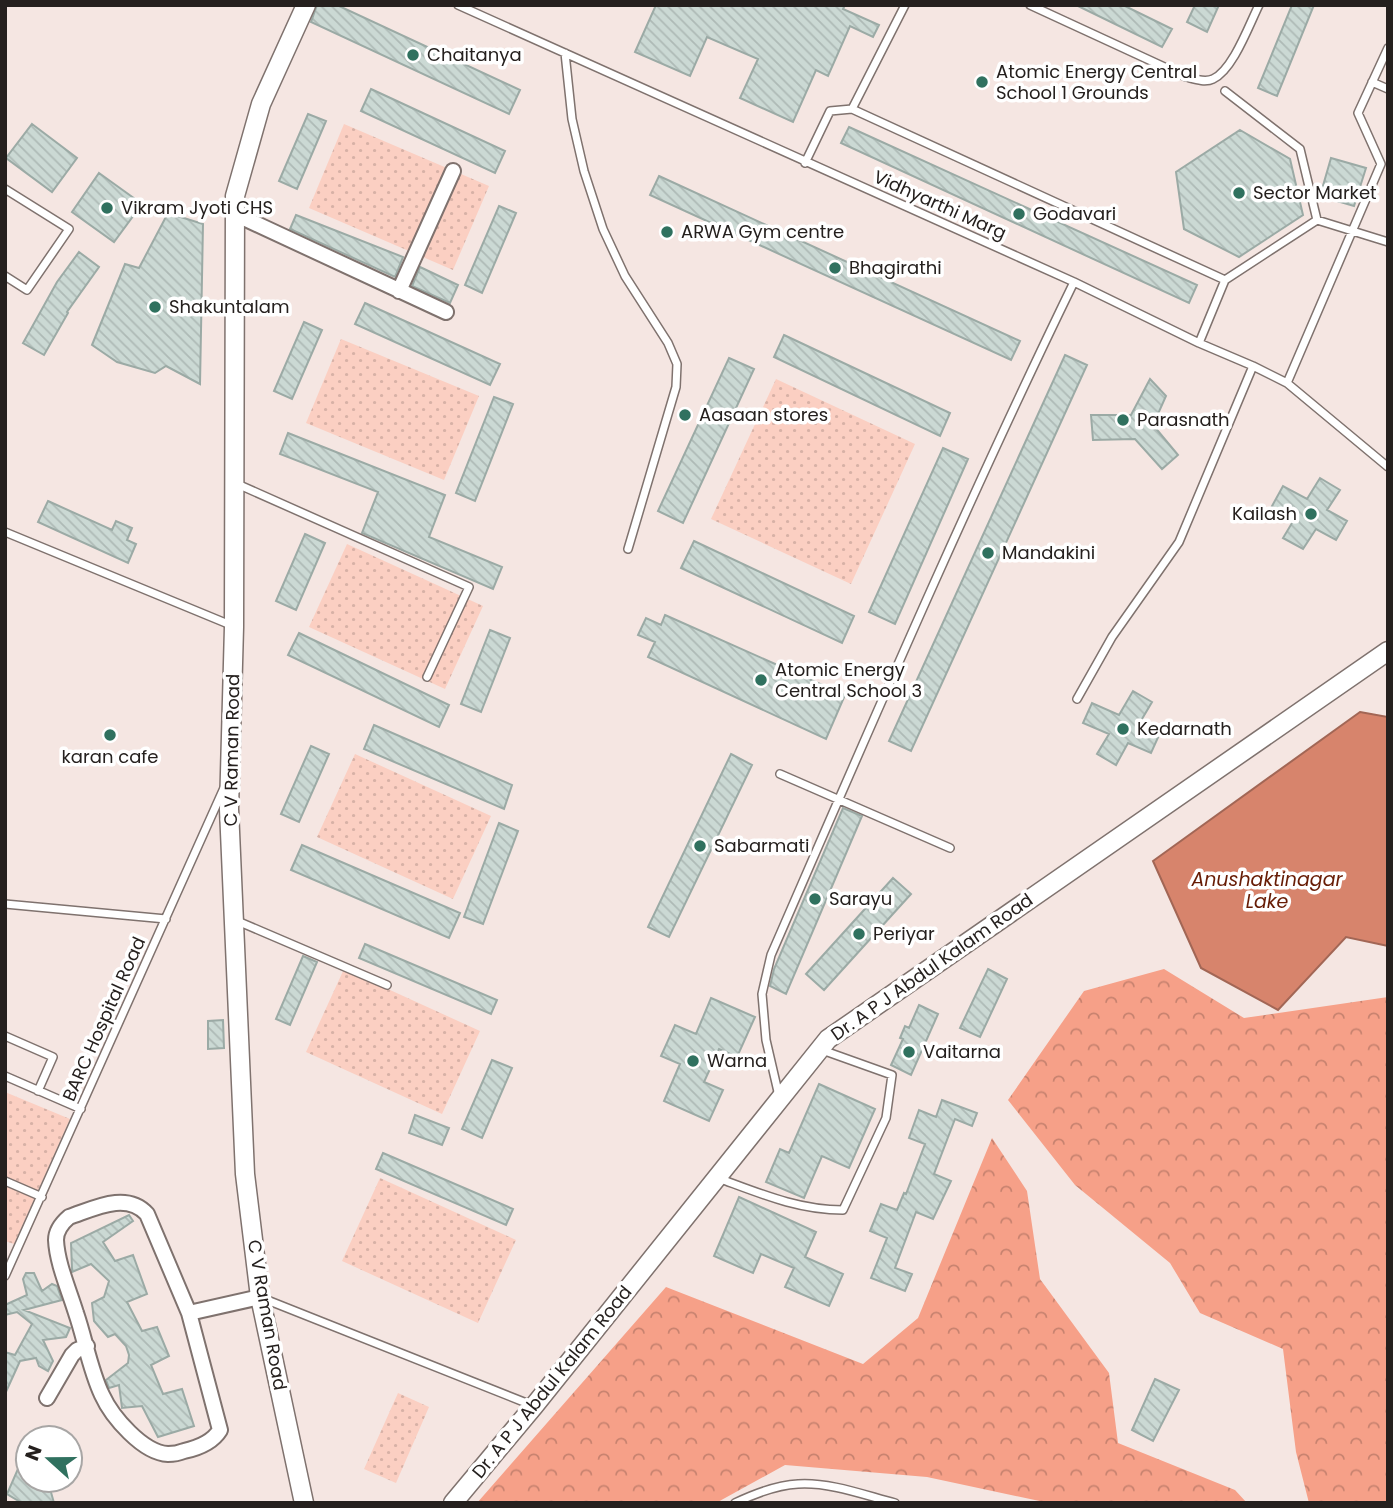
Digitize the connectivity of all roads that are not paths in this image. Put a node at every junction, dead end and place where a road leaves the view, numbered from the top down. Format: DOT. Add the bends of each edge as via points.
graph roads {
  1 [pos="306,5"];
  2 [pos="458,5"];
  3 [pos="905,5"];
  4 [pos="1030,5"];
  5 [pos="1259,5"];
  6 [pos="1388,48"];
  7 [pos="565,53"];
  8 [pos="1372,82"];
  9 [pos="1388,89"];
  10 [pos="1225,91"];
  11 [pos="852,109"];
  12 [pos="1384,162"];
  13 [pos="805,163"];
  14 [pos="453,171"];
  15 [pos="5,189"];
  16 [pos="235,214"];
  17 [pos="1317,219"];
  18 [pos="1353,230"];
  19 [pos="1388,242"];
  20 [pos="5,276"];
  21 [pos="1225,280"];
  22 [pos="1074,282"];
  23 [pos="399,291"];
  24 [pos="446,312"];
  25 [pos="1199,342"];
  26 [pos="1253,366"];
  27 [pos="1287,383"];
  28 [pos="1388,467"];
  29 [pos="234,483"];
  30 [pos="5,532"];
  31 [pos="628,549"];
  32 [pos="234,626"];
  33 [pos="1388,651"];
  34 [pos="427,677"];
  35 [pos="1077,699"];
  36 [pos="780,774"];
  37 [pos="230,775"];
  38 [pos="839,800"];
  39 [pos="950,848"];
  40 [pos="5,904"];
  41 [pos="166,919"];
  42 [pos="234,920"];
  43 [pos="387,985"];
  44 [pos="5,1035"];
  45 [pos="819,1049"];
  46 [pos="5,1076"];
  47 [pos="38,1091"];
  48 [pos="780,1101"];
  49 [pos="81,1109"];
  50 [pos="717,1178"];
  51 [pos="5,1181"];
  52 [pos="42,1197"];
  53 [pos="5,1252"];
  54 [pos="14,1256"];
  55 [pos="5,1276"];
  56 [pos="260,1297"];
  57 [pos="189,1313"];
  58 [pos="87,1346"];
  59 [pos="47,1398"];
  60 [pos="534,1406"];
  61 [pos="304,1503"];
  62 [pos="453,1503"];
  63 [pos="735,1503"];
  64 [pos="895,1503"];
  1 -- 16 [label="street, C V Raman Road" via="261,104 235,196"];
  2 -- 7 [label="lane, Vidhyarthi Marg"];
  3 -- 11 [label="lane"];
  4 -- 5 [label="lane" via="1201,81 1213,80 1228,66"];
  6 -- 8 [label="lane"];
  7 -- 13 [label="lane, Vidhyarthi Marg"];
  7 -- 31 [label="lane" via="572,119 603,229 677,364 676,387"];
  8 -- 9 [label="lane"];
  8 -- 12 [label="lane" via="1358,113"];
  10 -- 17 [label="lane" via="1300,149"];
  11 -- 13 [label="lane" via="830,111"];
  11 -- 21 [label="lane"];
  12 -- 18 [label="lane"];
  13 -- 22 [label="lane, Vidhyarthi Marg"];
  14 -- 23 [label="street"];
  15 -- 20 [label="lane" via="69,229 27,290"];
  16 -- 23 [label="street"];
  16 -- 29 [label="street, C V Raman Road"];
  17 -- 18 [label="lane"];
  17 -- 21 [label="lane"];
  18 -- 19 [label="lane"];
  18 -- 27 [label="lane"];
  21 -- 25 [label="lane"];
  22 -- 25 [label="lane, Vidhyarthi Marg"];
  22 -- 38 [label="lane"];
  23 -- 24 [label="street"];
  25 -- 26 [label="lane, Vidhyarthi Marg"];
  26 -- 27 [label="lane, Vidhyarthi Marg"];
  26 -- 35 [label="lane" via="1179,542 1112,637"];
  27 -- 28 [label="lane, Vidhyarthi Marg"];
  29 -- 32 [label="street, C V Raman Road"];
  29 -- 34 [label="lane" via="469,587"];
  30 -- 32 [label="lane"];
  32 -- 37 [label="street, C V Raman Road"];
  33 -- 45 [label="street, Dr. A P J Abdul Kalam Road"];
  36 -- 38 [label="lane"];
  37 -- 41 [label="lane, BARC Hospital Road"];
  37 -- 42 [label="street, C V Raman Road"];
  38 -- 39 [label="lane"];
  38 -- 48 [label="lane" via="771,955 762,994 766,1040"];
  40 -- 41 [label="lane"];
  41 -- 49 [label="lane, BARC Hospital Road"];
  42 -- 43 [label="lane"];
  42 -- 56 [label="street, C V Raman Road" via="245,1174"];
  44 -- 47 [label="lane" via="53,1057"];
  45 -- 48 [label="street, Dr. A P J Abdul Kalam Road"];
  45 -- 50 [label="lane" via="892,1075 886,1118 843,1210 819,1210 777,1200"];
  46 -- 47 [label="lane"];
  47 -- 49 [label="lane"];
  48 -- 50 [label="street, Dr. A P J Abdul Kalam Road"];
  49 -- 52 [label="lane, BARC Hospital Road"];
  50 -- 60 [label="street, Dr. A P J Abdul Kalam Road"];
  51 -- 52 [label="lane"];
  52 -- 54 [label="lane, BARC Hospital Road"];
  53 -- 54 [label="lane"];
  54 -- 55 [label="lane, BARC Hospital Road"];
  56 -- 57 [label="street"];
  56 -- 60 [label="lane"];
  56 -- 61 [label="street, C V Raman Road"];
  57 -- 58 [label="street" via="220,1430 198,1448 168,1454 154,1451 134,1437 102,1395"];
  57 -- 58 [label="street" via="140,1206 117,1202 93,1209 69,1217 56,1241"];
  58 -- 59 [label="street" via="72,1355"];
  60 -- 62 [label="street, Dr. A P J Abdul Kalam Road"];
  63 -- 64 [label="lane" via="798,1484"];
}
